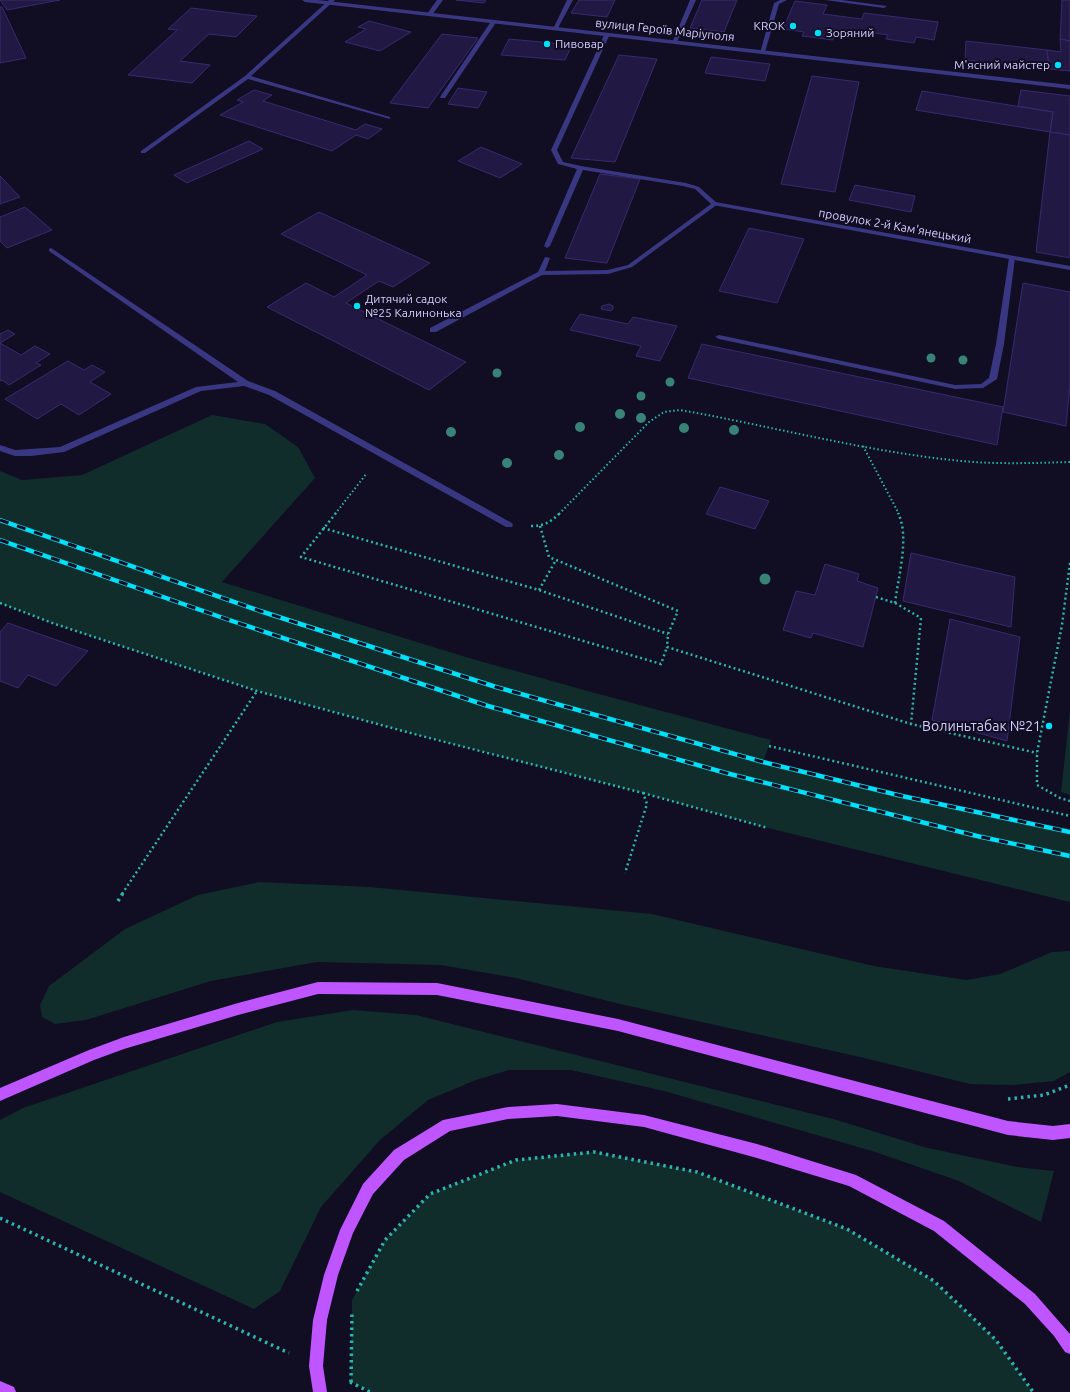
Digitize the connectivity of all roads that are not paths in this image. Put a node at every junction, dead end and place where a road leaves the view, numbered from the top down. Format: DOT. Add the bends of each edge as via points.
graph roads {
  1 [pos="305,0"];
  2 [pos="440,0"];
  3 [pos="570,0"];
  4 [pos="693,0"];
  5 [pos="784,0"];
  6 [pos="828,0"];
  7 [pos="330,1"];
  8 [pos="884,6"];
  9 [pos="430,14"];
  10 [pos="494,21"];
  11 [pos="555,28"];
  12 [pos="607,34"];
  13 [pos="674,42"];
  14 [pos="762,52"];
  15 [pos="247,77"];
  16 [pos="1070,87"];
  17 [pos="443,97"];
  18 [pos="388,118"];
  19 [pos="143,152"];
  20 [pos="581,168"];
  21 [pos="715,204"];
  22 [pos="547,246"];
  23 [pos="51,250"];
  24 [pos="547,258"];
  25 [pos="1012,258"];
  26 [pos="1070,268"];
  27 [pos="541,273"];
  28 [pos="433,330"];
  29 [pos="719,337"];
  30 [pos="245,383"];
  31 [pos="1,448"];
  32 [pos="509,526"];
  33 [pos="0,1095"];
  34 [pos="1070,1131"];
  35 [pos="1070,1347"];
  36 [pos="0,1388"];
  37 [pos="9,1392"];
  38 [pos="320,1392"];
  1 -- 7 [label="street, вулиця Героїв Маріуполя"];
  2 -- 9 [label="street"];
  3 -- 11 [label="street"];
  4 -- 13 [label="street"];
  5 -- 14 [label="street" via="777,3"];
  6 -- 8 [label="street"];
  7 -- 9 [label="street, вулиця Героїв Маріуполя"];
  7 -- 15 [label="street"];
  9 -- 10 [label="street, вулиця Героїв Маріуполя"];
  10 -- 11 [label="street, вулиця Героїв Маріуполя"];
  10 -- 17 [label="street"];
  11 -- 12 [label="street, вулиця Героїв Маріуполя"];
  12 -- 13 [label="street, вулиця Героїв Маріуполя"];
  12 -- 20 [label="street" via="554,150 560,163"];
  13 -- 14 [label="street, вулиця Героїв Маріуполя"];
  14 -- 16 [label="street, вулиця Героїв Маріуполя"];
  15 -- 18 [label="street"];
  15 -- 19 [label="street"];
  20 -- 21 [label="street" via="684,184 697,188"];
  20 -- 22 [label="street"];
  21 -- 25 [label="street, провулок 2-й Кам'янецький"];
  21 -- 27 [label="street" via="630,266 608,272"];
  23 -- 30 [label="street"];
  24 -- 27 [label="street"];
  25 -- 26 [label="street, провулок 2-й Кам'янецький"];
  25 -- 29 [label="street" via="993,379 983,386 955,387"];
  27 -- 28 [label="street"];
  30 -- 31 [label="street" via="199,389 61,450 15,453"];
  30 -- 32 [label="street" via="272,393"];
  33 -- 34 [label="main road" via="124,1043 318,988 437,989 618,1025 1008,1128 1053,1133"];
  35 -- 38 [label="main road" via="1060,1331 1030,1299 939,1226 851,1180 757,1151 644,1121 557,1110 508,1114 448,1125 399,1155 368,1189 347,1230 331,1275 320,1320 316,1366"];
  36 -- 37 [label="main road"];
}
